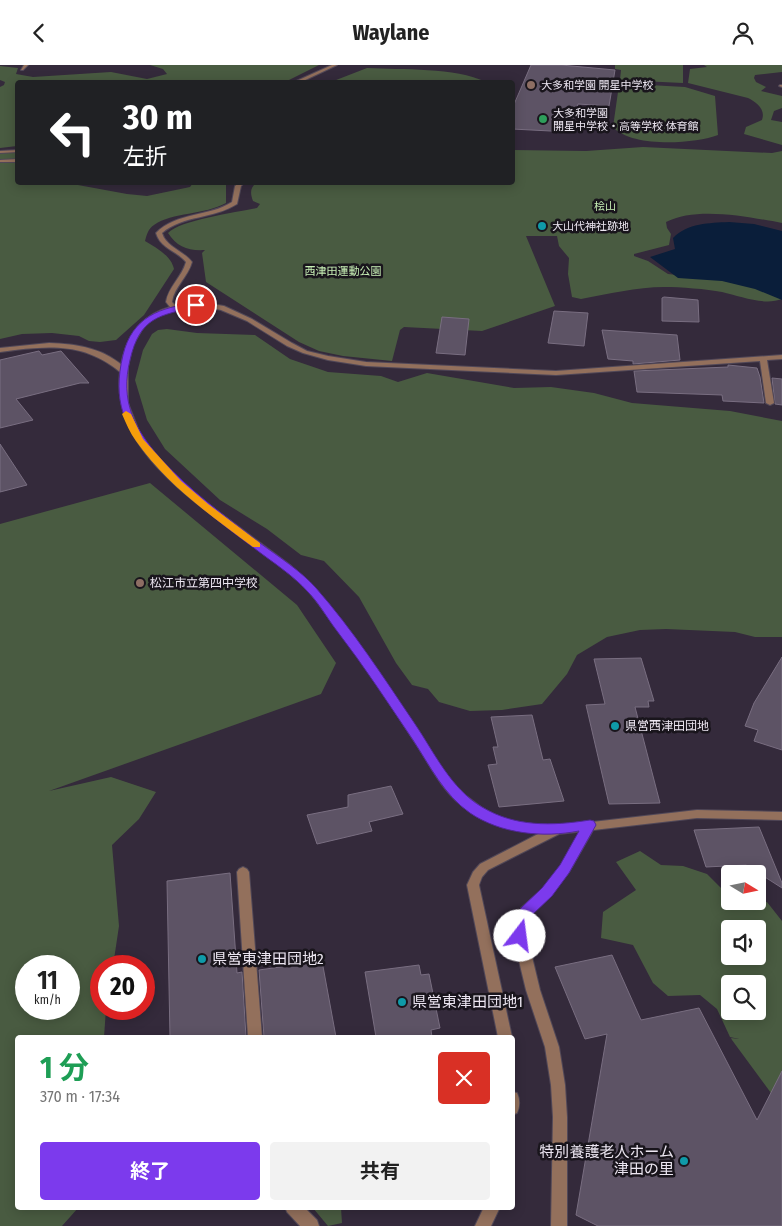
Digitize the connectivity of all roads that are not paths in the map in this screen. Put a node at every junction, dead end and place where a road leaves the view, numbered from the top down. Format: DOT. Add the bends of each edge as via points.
graph roads {
  1 [pos="26,65"];
  2 [pos="335,65"];
  3 [pos="22,69"];
  4 [pos="301,80"];
  5 [pos="15,151"];
  6 [pos="0,152"];
  7 [pos="15,160"];
  8 [pos="0,161"];
  9 [pos="239,185"];
  10 [pos="174,308"];
  11 [pos="0,349"];
  12 [pos="782,357"];
  13 [pos="763,358"];
  14 [pos="123,371"];
  15 [pos="770,403"];
  16 [pos="778,816"];
  17 [pos="590,825"];
  18 [pos="782,827"];
  19 [pos="557,830"];
  20 [pos="243,872"];
  21 [pos="255,1035"];
  22 [pos="505,1035"];
  23 [pos="296,1210"];
  24 [pos="491,1210"];
  25 [pos="312,1226"];
  26 [pos="483,1226"];
  27 [pos="559,1226"];
  1 -- 3 [label="street"];
  2 -- 4 [label="street"];
  5 -- 6 [label="street"];
  7 -- 8 [label="street"];
  9 -- 10 [label="street" via="235,203 222,212 168,225 159,233 163,243 181,253 189,262 183,278 169,297"];
  10 -- 13 [label="street" via="205,305 231,309 305,352 366,364 556,373"];
  10 -- 14 [label="street" via="152,317 136,332"];
  11 -- 14 [label="street" via="43,345 81,349 114,361"];
  12 -- 13 [label="street"];
  13 -- 15 [label="street"];
  14 -- 19 [label="street" via="122,391 127,416 139,440 204,506 311,589 373,671 454,792 475,810 501,824"];
  16 -- 17 [label="street" via="697,814"];
  16 -- 18 [label="street"];
  17 -- 19 [label="street"];
  17 -- 27 [label="street" via="564,869 526,912 520,936 552,1047 558,1085"];
  19 -- 22 [label="street" via="484,867 473,885"];
  20 -- 21 [label="street"];
  23 -- 25 [label="street"];
  24 -- 26 [label="street"];
}
